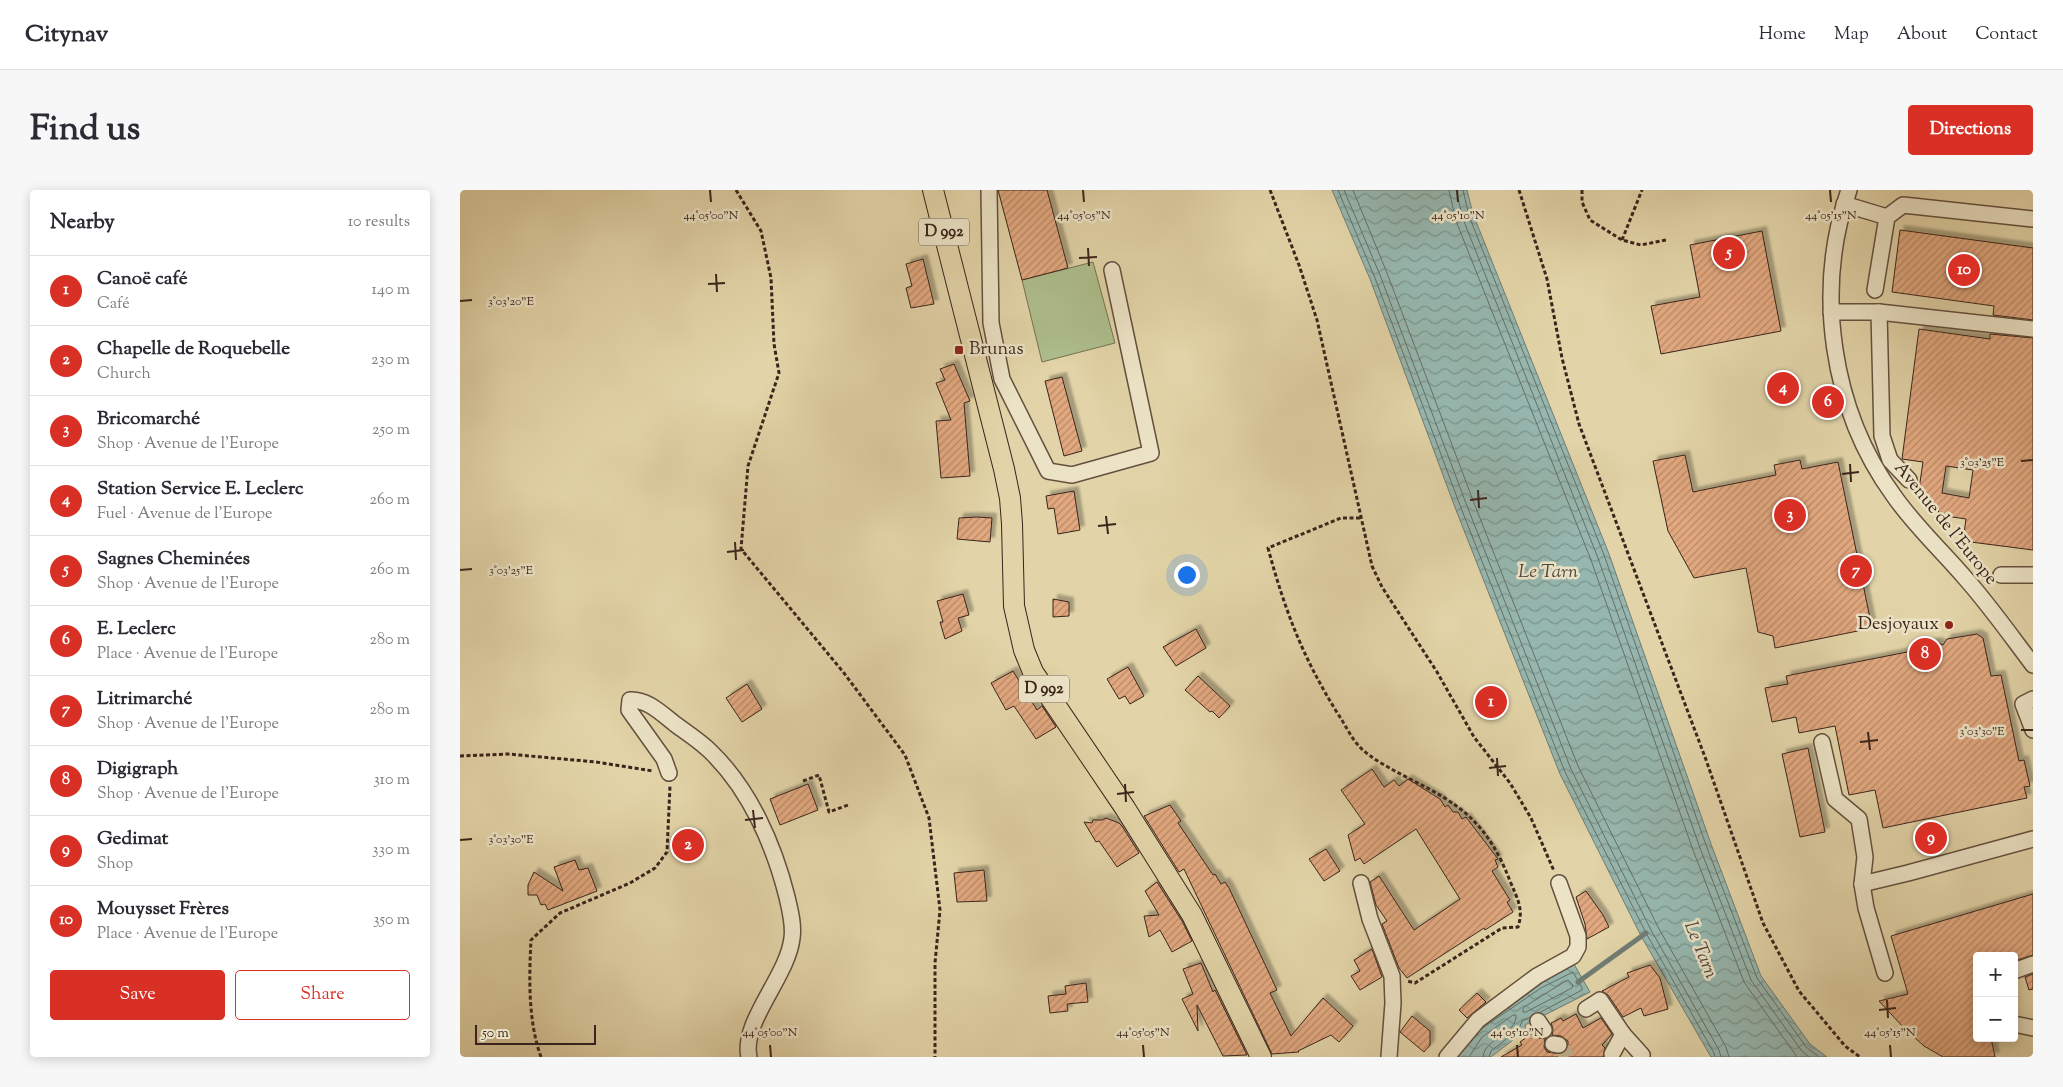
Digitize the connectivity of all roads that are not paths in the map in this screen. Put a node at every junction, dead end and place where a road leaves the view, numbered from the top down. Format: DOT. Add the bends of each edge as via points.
graph roads {
  1 [pos="933,190"];
  2 [pos="989,190"];
  3 [pos="1846,197"];
  4 [pos="1887,217"];
  5 [pos="2033,219"];
  6 [pos="1112,270"];
  7 [pos="1875,290"];
  8 [pos="1831,312"];
  9 [pos="1879,312"];
  10 [pos="990,323"];
  11 [pos="969,327"];
  12 [pos="2033,329"];
  13 [pos="1858,434"];
  14 [pos="1882,436"];
  15 [pos="1909,480"];
  16 [pos="2001,575"];
  17 [pos="2033,575"];
  18 [pos="2033,665"];
  19 [pos="2033,698"];
  20 [pos="2033,730"];
  21 [pos="1822,742"];
  22 [pos="669,773"];
  23 [pos="2033,839"];
  24 [pos="1361,883"];
  25 [pos="1560,883"];
  26 [pos="1862,884"];
  27 [pos="2033,964"];
  28 [pos="2018,970"];
  29 [pos="1885,973"];
  30 [pos="1586,1009"];
  31 [pos="2018,1025"];
  32 [pos="2033,1028"];
  33 [pos="1623,1034"];
  34 [pos="1612,1054"];
  35 [pos="1641,1056"];
  36 [pos="748,1057"];
  37 [pos="1261,1057"];
  38 [pos="1389,1057"];
  39 [pos="1447,1057"];
  1 -- 11 [label="main road, D 992"];
  2 -- 10 [label="street"];
  3 -- 4 [label="street"];
  3 -- 8 [label="street, Avenue de l'Europe" via="1831,273"];
  4 -- 5 [label="street" via="1903,205"];
  4 -- 7 [label="street"];
  6 -- 10 [label="street" via="1151,453 1072,476 1048,471 1002,379"];
  8 -- 9 [label="street"];
  8 -- 13 [label="street, Avenue de l'Europe" via="1842,378"];
  9 -- 12 [label="street"];
  9 -- 14 [label="street"];
  10 -- 11 [label="street"];
  11 -- 37 [label="main road, D 992" via="1010,498 1014,606 1024,650 1033,672 1125,808 1192,915"];
  13 -- 14 [label="street"];
  13 -- 18 [label="street, Avenue de l'Europe" via="1894,496 1991,609"];
  14 -- 15 [label="street" via="1890,460"];
  16 -- 17 [label="street"];
  19 -- 20 [label="street" via="2023,704"];
  21 -- 26 [label="street" via="1835,799 1859,819 1865,857"];
  22 -- 36 [label="street" via="664,759 629,710 630,700 640,699 710,751 733,778 762,824 781,874 791,915 792,939 780,975 751,1030 746,1047"];
  23 -- 26 [label="street"];
  24 -- 38 [label="street" via="1370,919 1392,976"];
  25 -- 39 [label="street" via="1578,936 1578,947 1573,956 1538,976 1478,1020"];
  26 -- 29 [label="street"];
  27 -- 28 [label="street"];
  30 -- 33 [label="street" via="1600,1000"];
  31 -- 32 [label="street"];
  33 -- 34 [label="street"];
  33 -- 35 [label="street"];
}
